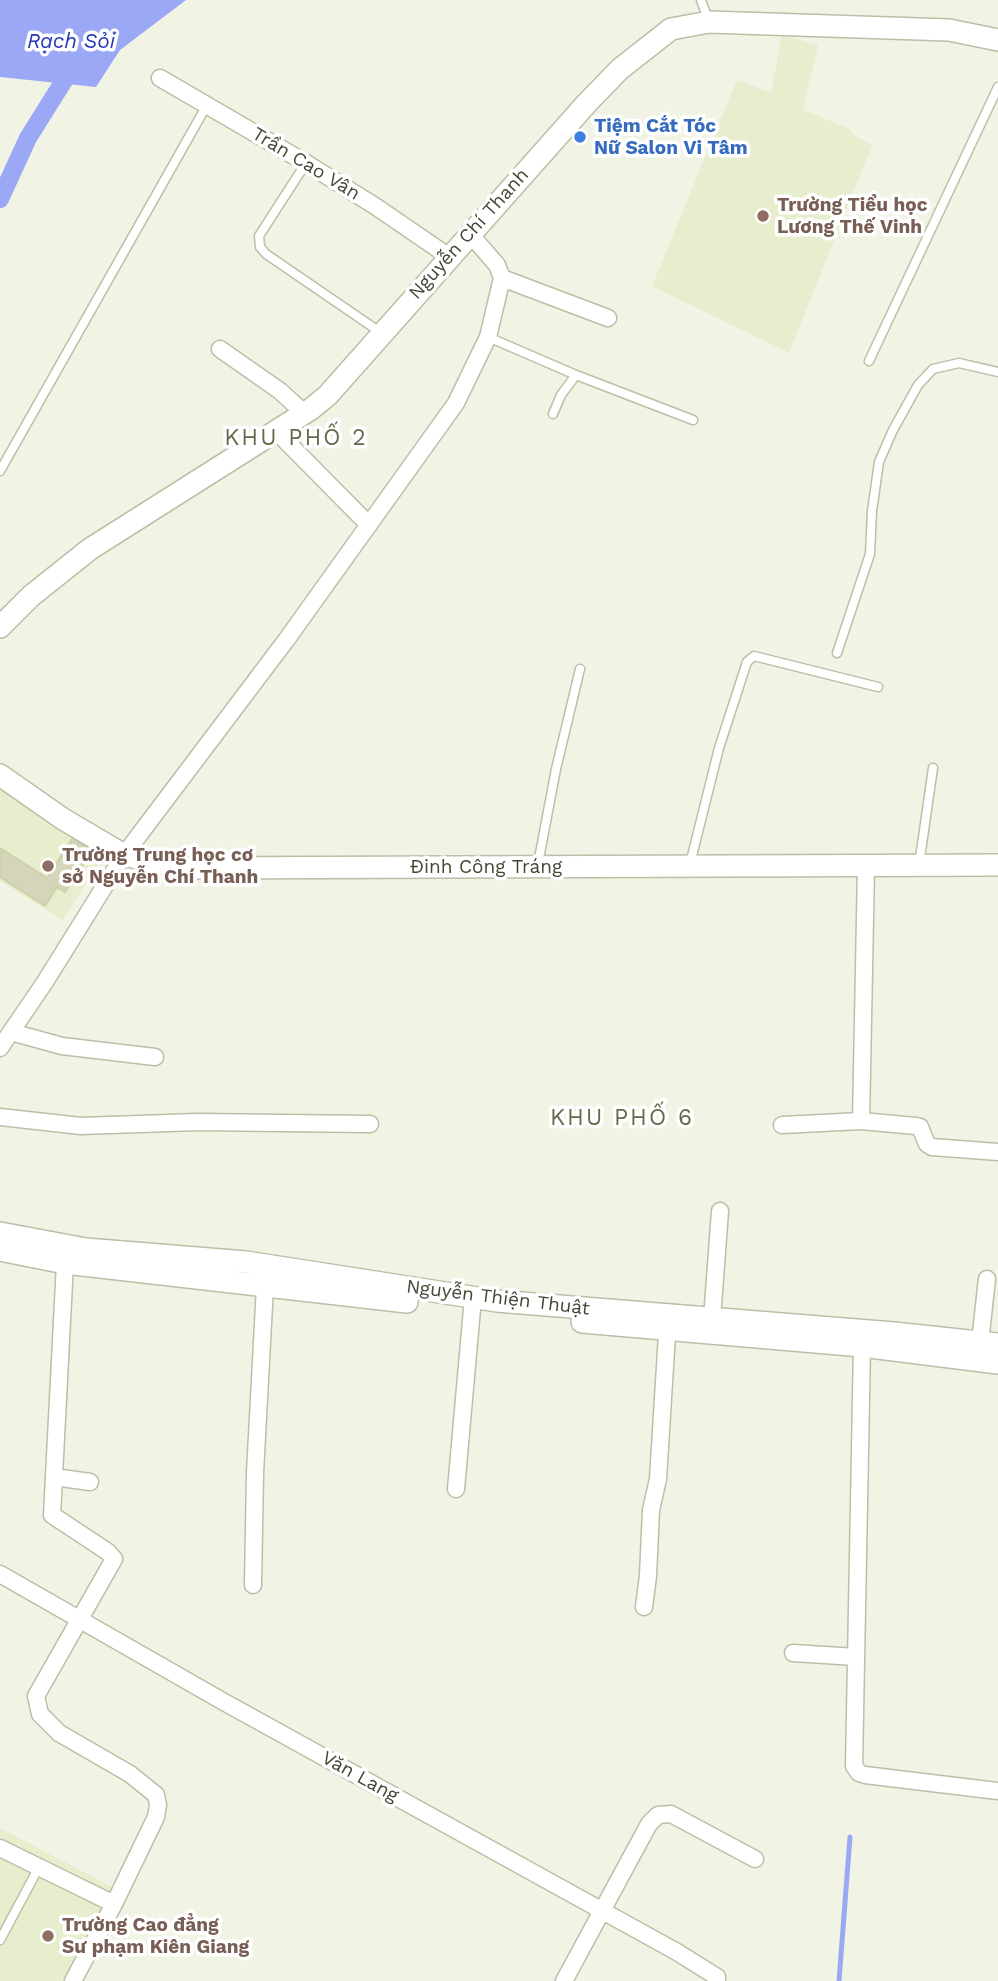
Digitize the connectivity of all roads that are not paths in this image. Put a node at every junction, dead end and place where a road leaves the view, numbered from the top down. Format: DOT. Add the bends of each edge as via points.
graph roads {
  1 [pos="701,0"];
  2 [pos="709,22"];
  3 [pos="998,40"];
  4 [pos="160,78"];
  5 [pos="998,87"];
  6 [pos="207,105"];
  7 [pos="306,163"];
  8 [pos="470,234"];
  9 [pos="449,256"];
  10 [pos="502,278"];
  11 [pos="608,317"];
  12 [pos="382,333"];
  13 [pos="488,337"];
  14 [pos="220,349"];
  15 [pos="869,361"];
  16 [pos="998,372"];
  17 [pos="576,375"];
  18 [pos="304,413"];
  19 [pos="553,414"];
  20 [pos="693,420"];
  21 [pos="276,430"];
  22 [pos="0,471"];
  23 [pos="369,525"];
  24 [pos="0,627"];
  25 [pos="837,653"];
  26 [pos="580,669"];
  27 [pos="878,687"];
  28 [pos="933,768"];
  29 [pos="0,775"];
  30 [pos="124,855"];
  31 [pos="998,865"];
  32 [pos="919,866"];
  33 [pos="538,867"];
  34 [pos="689,867"];
  35 [pos="866,867"];
  36 [pos="11,1032"];
  37 [pos="0,1048"];
  38 [pos="155,1057"];
  39 [pos="0,1117"];
  40 [pos="860,1121"];
  41 [pos="370,1124"];
  42 [pos="782,1125"];
  43 [pos="998,1152"];
  44 [pos="720,1211"];
  45 [pos="0,1233"];
  46 [pos="0,1250"];
  47 [pos="65,1263"];
  48 [pos="987,1279"];
  49 [pos="265,1286"];
  50 [pos="393,1293"];
  51 [pos="472,1309"];
  52 [pos="712,1319"];
  53 [pos="668,1323"];
  54 [pos="989,1343"];
  55 [pos="862,1346"];
  56 [pos="998,1363"];
  57 [pos="54,1476"];
  58 [pos="90,1482"];
  59 [pos="456,1489"];
  60 [pos="0,1574"];
  61 [pos="253,1585"];
  62 [pos="644,1607"];
  63 [pos="81,1619"];
  64 [pos="793,1653"];
  65 [pos="856,1657"];
  66 [pos="998,1791"];
  67 [pos="0,1848"];
  68 [pos="755,1859"];
  69 [pos="39,1867"];
  70 [pos="114,1905"];
  71 [pos="603,1912"];
  72 [pos="0,1940"];
  73 [pos="72,1981"];
  74 [pos="564,1981"];
  75 [pos="717,1981"];
  1 -- 2 [label="lane"];
  2 -- 3 [label="street, Nguyễn Chí Thanh" via="948,30"];
  2 -- 8 [label="street, Nguyễn Chí Thanh" via="671,29 620,69"];
  4 -- 6 [label="street, Trần Cao Vân"];
  5 -- 15 [label="lane"];
  6 -- 7 [label="street, Trần Cao Vân"];
  6 -- 22 [label="lane"];
  7 -- 9 [label="street, Trần Cao Vân"];
  7 -- 12 [label="lane" via="259,236 260,247"];
  8 -- 9 [label="street, Nguyễn Chí Thanh"];
  8 -- 10 [label="street" via="497,265"];
  9 -- 12 [label="street, Nguyễn Chí Thanh"];
  10 -- 11 [label="street"];
  10 -- 13 [label="street"];
  12 -- 18 [label="street, Nguyễn Chí Thanh" via="343,380"];
  13 -- 17 [label="lane"];
  13 -- 23 [label="street" via="456,403"];
  14 -- 18 [label="street"];
  16 -- 25 [label="lane" via="960,363 933,369 918,385 878,463 870,554"];
  17 -- 19 [label="lane"];
  17 -- 20 [label="lane"];
  18 -- 21 [label="street, Nguyễn Chí Thanh"];
  21 -- 23 [label="street"];
  21 -- 24 [label="street, Nguyễn Chí Thanh" via="90,549"];
  23 -- 30 [label="street"];
  26 -- 33 [label="lane"];
  27 -- 34 [label="lane" via="754,656 747,662 719,748"];
  28 -- 32 [label="lane"];
  29 -- 30 [label="street, Đinh Công Tráng"];
  30 -- 33 [label="street, Đinh Công Tráng" via="181,868"];
  30 -- 36 [label="street"];
  31 -- 32 [label="street, Đinh Công Tráng"];
  32 -- 35 [label="street, Đinh Công Tráng"];
  33 -- 34 [label="street, Đinh Công Tráng"];
  34 -- 35 [label="street, Đinh Công Tráng"];
  35 -- 40 [label="street"];
  36 -- 37 [label="street"];
  36 -- 38 [label="street" via="62,1046"];
  39 -- 41 [label="street" via="81,1126"];
  40 -- 42 [label="street"];
  40 -- 43 [label="street" via="920,1127 932,1147"];
  44 -- 52 [label="street"];
  45 -- 50 [label="street, Nguyễn Thiện Thuật" via="86,1249 246,1262"];
  46 -- 47 [label="street, Nguyễn Thiện Thuật"];
  47 -- 49 [label="street, Nguyễn Thiện Thuật"];
  47 -- 57 [label="street"];
  48 -- 54 [label="street"];
  49 -- 50 [label="street, Nguyễn Thiện Thuật"];
  49 -- 61 [label="street"];
  50 -- 51 [label="street, Nguyễn Thiện Thuật"];
  50 -- 53 [label="street, Nguyễn Thiện Thuật"];
  51 -- 53 [label="street, Nguyễn Thiện Thuật"];
  51 -- 59 [label="street"];
  52 -- 53 [label="street, Nguyễn Thiện Thuật"];
  52 -- 54 [label="street, Nguyễn Thiện Thuật"];
  53 -- 55 [label="street, Nguyễn Thiện Thuật"];
  53 -- 62 [label="street"];
  55 -- 56 [label="street, Nguyễn Thiện Thuật"];
  55 -- 65 [label="street"];
  57 -- 58 [label="street"];
  57 -- 63 [label="street" via="52,1515 114,1559"];
  60 -- 63 [label="street, Văn Lang"];
  63 -- 70 [label="street" via="36,1696 40,1714 59,1733 130,1773 156,1795 159,1805"];
  63 -- 71 [label="street, Văn Lang"];
  64 -- 65 [label="street"];
  65 -- 66 [label="street" via="854,1766 859,1773"];
  67 -- 69 [label="street"];
  68 -- 71 [label="street" via="671,1814 658,1815"];
  69 -- 70 [label="street"];
  69 -- 72 [label="lane"];
  70 -- 73 [label="street"];
  71 -- 74 [label="street"];
  71 -- 75 [label="street, Văn Lang" via="707,1970"];
}
